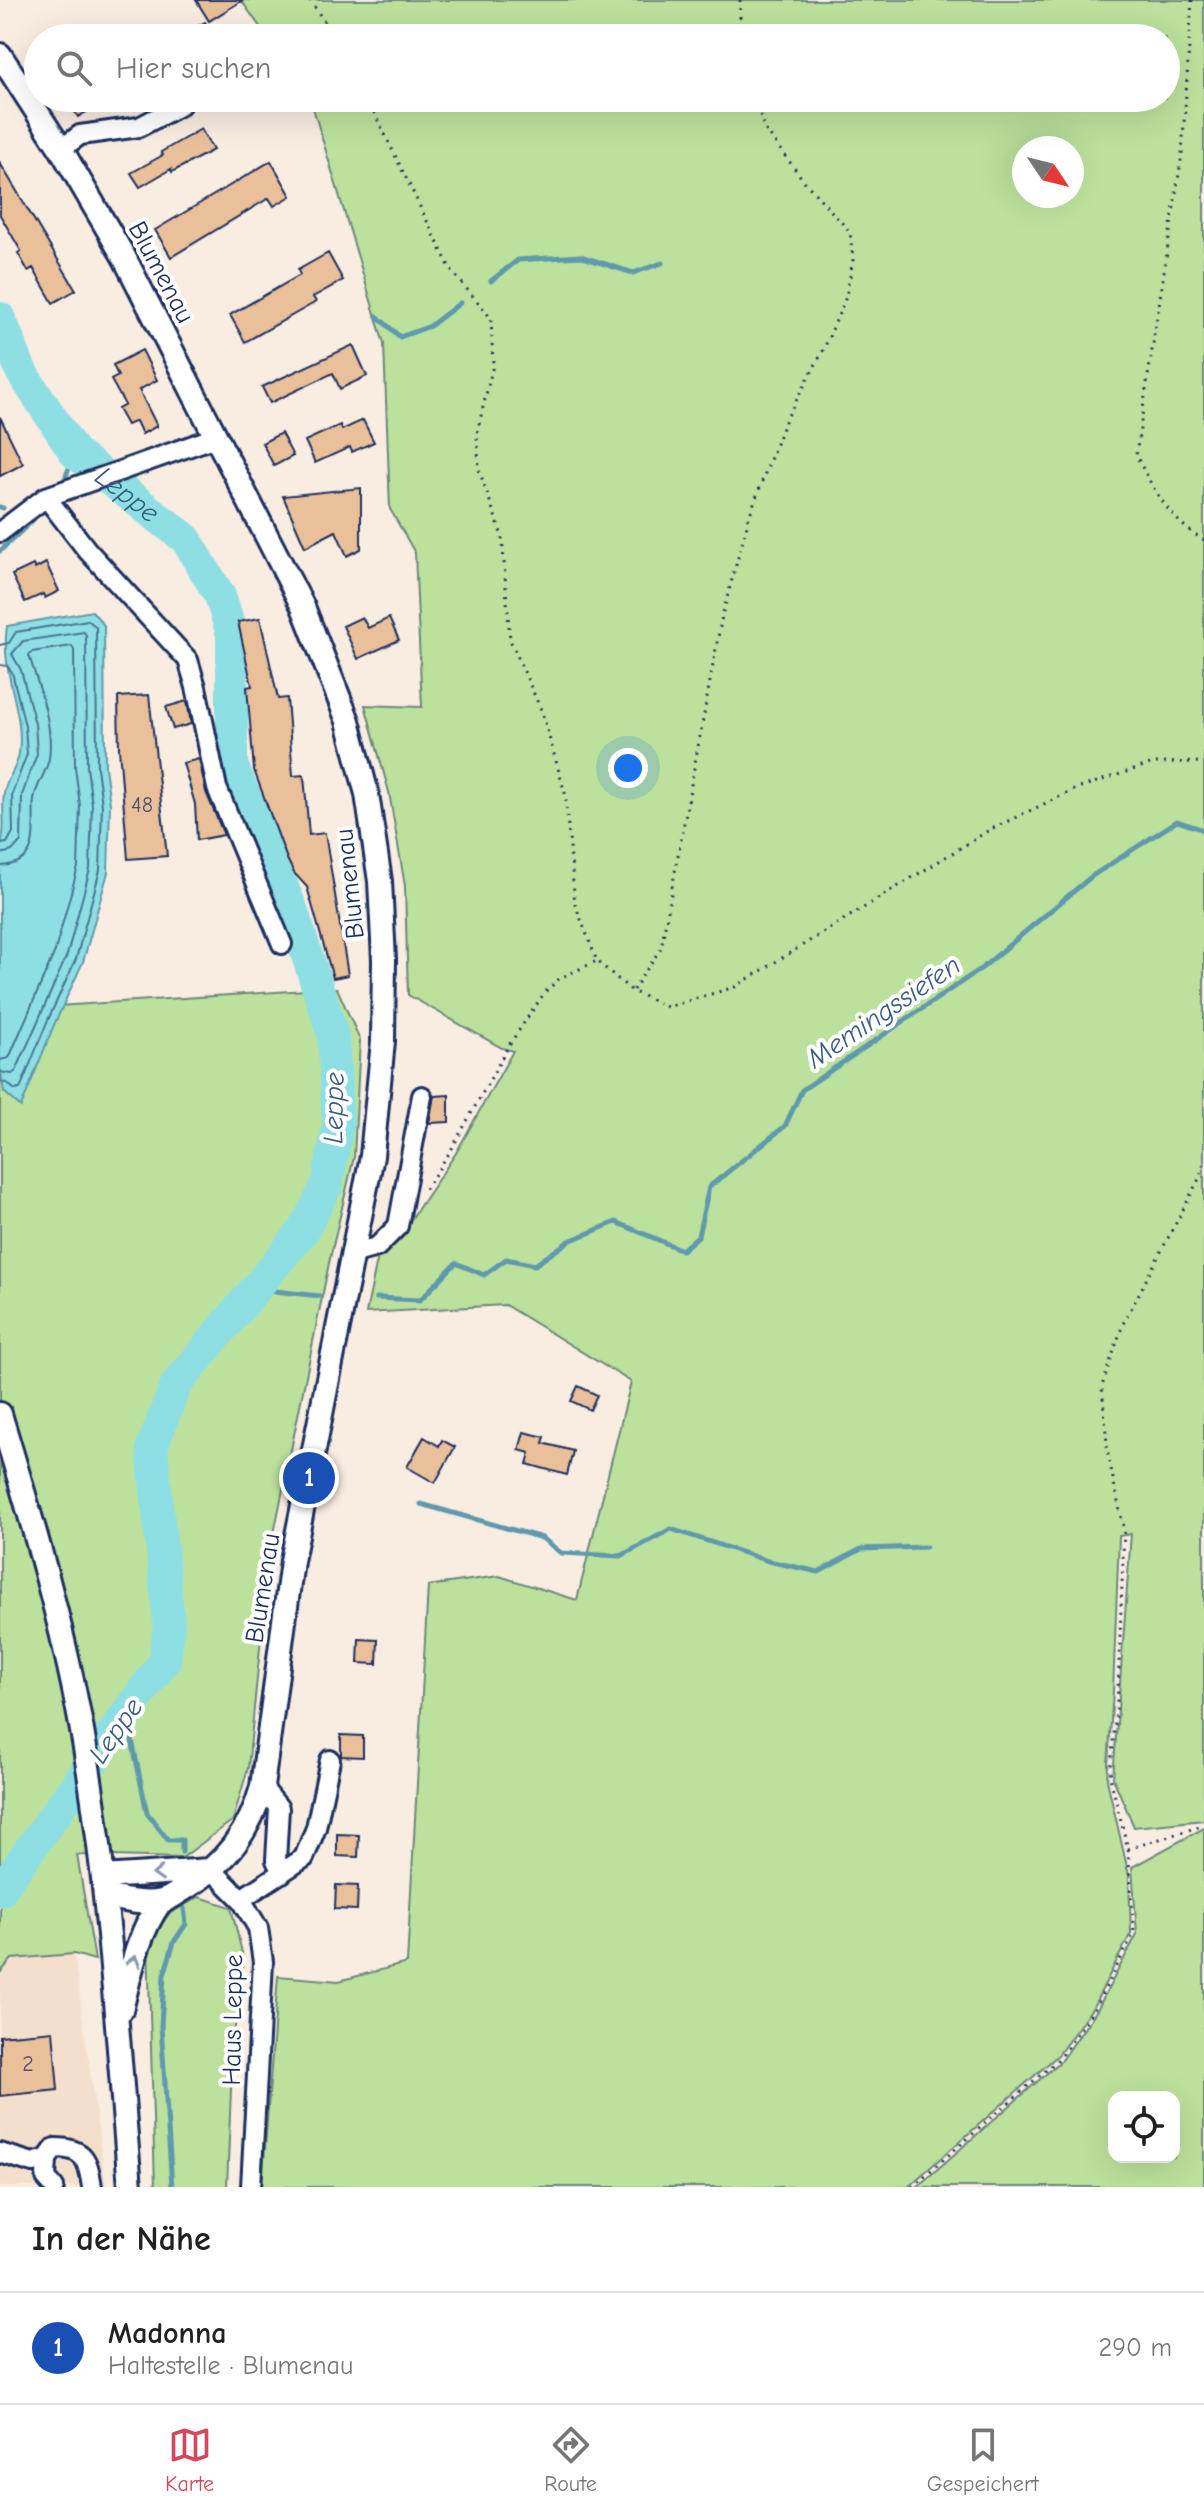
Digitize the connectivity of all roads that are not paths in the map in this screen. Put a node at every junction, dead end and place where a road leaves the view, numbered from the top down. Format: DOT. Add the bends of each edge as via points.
graph roads {
  1 [pos="0,55"];
  2 [pos="24,92"];
  3 [pos="37,112"];
  4 [pos="168,112"];
  5 [pos="61,149"];
  6 [pos="216,437"];
  7 [pos="46,497"];
  8 [pos="0,532"];
  9 [pos="282,944"];
  10 [pos="422,1096"];
  11 [pos="355,1253"];
  12 [pos="0,1414"];
  13 [pos="330,1760"];
  14 [pos="262,1787"];
  15 [pos="212,1870"];
  16 [pos="282,1873"];
  17 [pos="104,1886"];
  18 [pos="241,1899"];
  19 [pos="161,1901"];
  20 [pos="117,2026"];
  21 [pos="0,2153"];
  22 [pos="47,2159"];
  23 [pos="54,2187"];
  24 [pos="92,2187"];
  25 [pos="130,2187"];
  26 [pos="251,2187"];
  1 -- 2 [label="main road, Blumenau"];
  3 -- 5 [label="main road, Blumenau"];
  4 -- 5 [label="street" via="139,127 80,135"];
  5 -- 6 [label="main road, Blumenau" via="124,257"];
  6 -- 7 [label="street"];
  6 -- 11 [label="main road, Blumenau" via="303,607 348,721 367,794 380,881 383,1041 372,1156"];
  7 -- 8 [label="street"];
  7 -- 9 [label="street" via="188,660 217,788"];
  10 -- 11 [label="street" via="398,1226 377,1247"];
  11 -- 14 [label="main road, Blumenau" via="292,1561"];
  12 -- 17 [label="main road" via="57,1618 84,1746"];
  13 -- 16 [label="street" via="304,1858"];
  14 -- 15 [label="main road, Blumenau" via="243,1834"];
  14 -- 16 [label="street" via="279,1808 276,1860"];
  15 -- 17 [label="main road, one-way"];
  15 -- 18 [label="street, Haus Leppe"];
  15 -- 19 [label="main road, Blumenau"];
  16 -- 18 [label="street"];
  17 -- 19 [label="main road" via="127,1901"];
  17 -- 20 [label="main road"];
  18 -- 26 [label="street, Haus Leppe" via="258,1928 263,1962"];
  20 -- 19 [label="main road, one-way" via="138,1944"];
  20 -- 25 [label="main road"];
  21 -- 22 [label="street" via="33,2163"];
  22 -- 23 [label="street" via="46,2178"];
  22 -- 24 [label="street" via="55,2148 73,2148 85,2158"];
}
